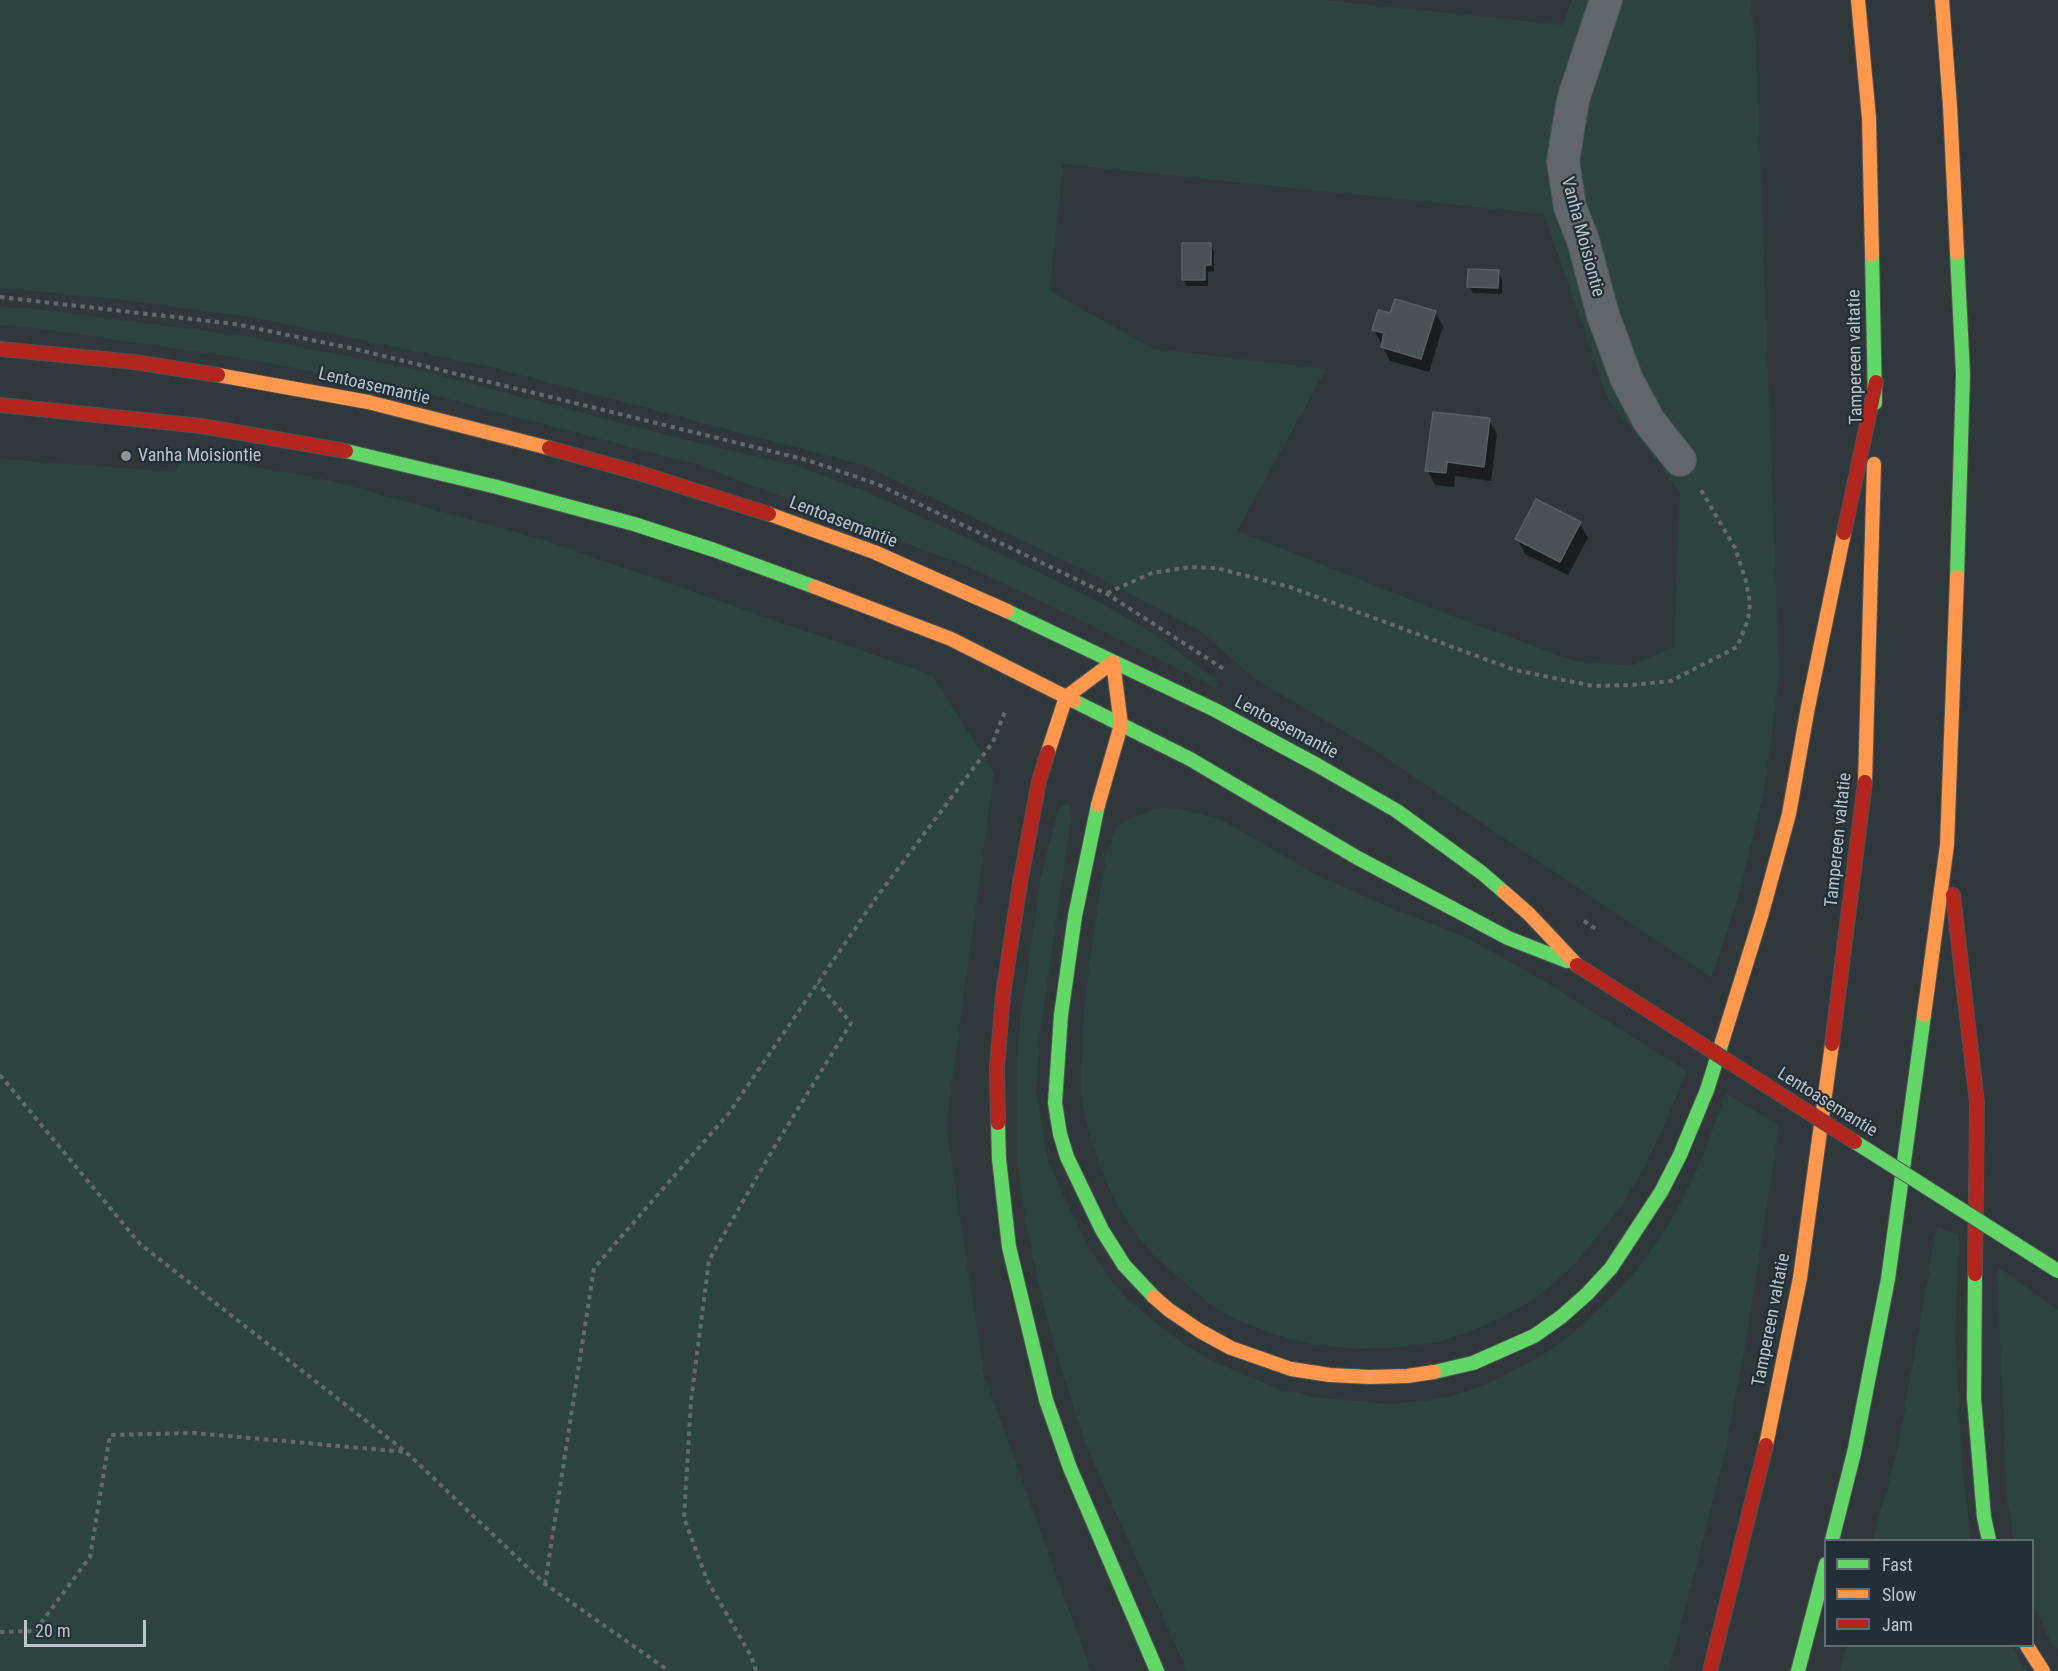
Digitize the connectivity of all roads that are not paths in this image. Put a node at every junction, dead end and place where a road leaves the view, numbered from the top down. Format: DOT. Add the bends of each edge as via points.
graph roads {
  1 [pos="1606,0"];
  2 [pos="1858,0"];
  3 [pos="1942,0"];
  4 [pos="0,349"];
  5 [pos="1876,382"];
  6 [pos="0,405"];
  7 [pos="1680,459"];
  8 [pos="1113,662"];
  9 [pos="1066,697"];
  10 [pos="1121,725"];
  11 [pos="1947,845"];
  12 [pos="1577,965"];
  13 [pos="2058,1271"];
  14 [pos="1832,1539"];
  15 [pos="1989,1539"];
  16 [pos="1824,1572"];
  17 [pos="2028,1647"];
  18 [pos="1157,1671"];
  19 [pos="1710,1671"];
  20 [pos="1798,1671"];
  21 [pos="2043,1671"];
  1 -- 7 [label="street, Vanha Moisiontie" via="1573,100 1563,161 1570,207 1627,380 1649,421"];
  2 -- 5 [label="main road, Tampereen valtatie" via="1869,118"];
  3 -- 11 [label="main road" via="1963,374"];
  4 -- 8 [label="main road, Lentoasemantie" via="134,362 272,384 368,402 540,445 738,503 874,552"];
  5 -- 10 [label="main road" via="1789,814 1707,1090 1661,1192 1611,1268 1561,1317 1507,1349 1473,1363 1407,1376 1330,1375 1292,1369 1231,1348 1169,1310 1124,1265 1102,1230 1066,1157 1055,1103 1074,916 1098,804"];
  5 -- 19 [label="main road, Tampereen valtatie" via="1865,783 1832,1049 1800,1278 1761,1472"];
  6 -- 9 [label="main road, Lentoasemantie" via="201,426 350,452 634,524 951,639"];
  8 -- 9 [label="main road"];
  8 -- 10 [label="main road"];
  8 -- 12 [label="main road, Lentoasemantie" via="1215,710 1397,811 1482,873 1529,914"];
  9 -- 10 [label="main road, Lentoasemantie"];
  9 -- 18 [label="main road" via="1039,781 1003,995 997,1068 999,1159 1009,1246 1046,1400 1070,1468"];
  10 -- 12 [label="main road, Lentoasemantie" via="1190,759 1356,857 1508,938"];
  11 -- 14 [label="main road" via="1888,1279 1854,1454"];
  11 -- 15 [label="main road" via="1977,1103 1974,1398"];
  12 -- 13 [label="main road, Lentoasemantie, bridge"];
  16 -- 20 [label="main road"];
  17 -- 21 [label="main road"];
}
